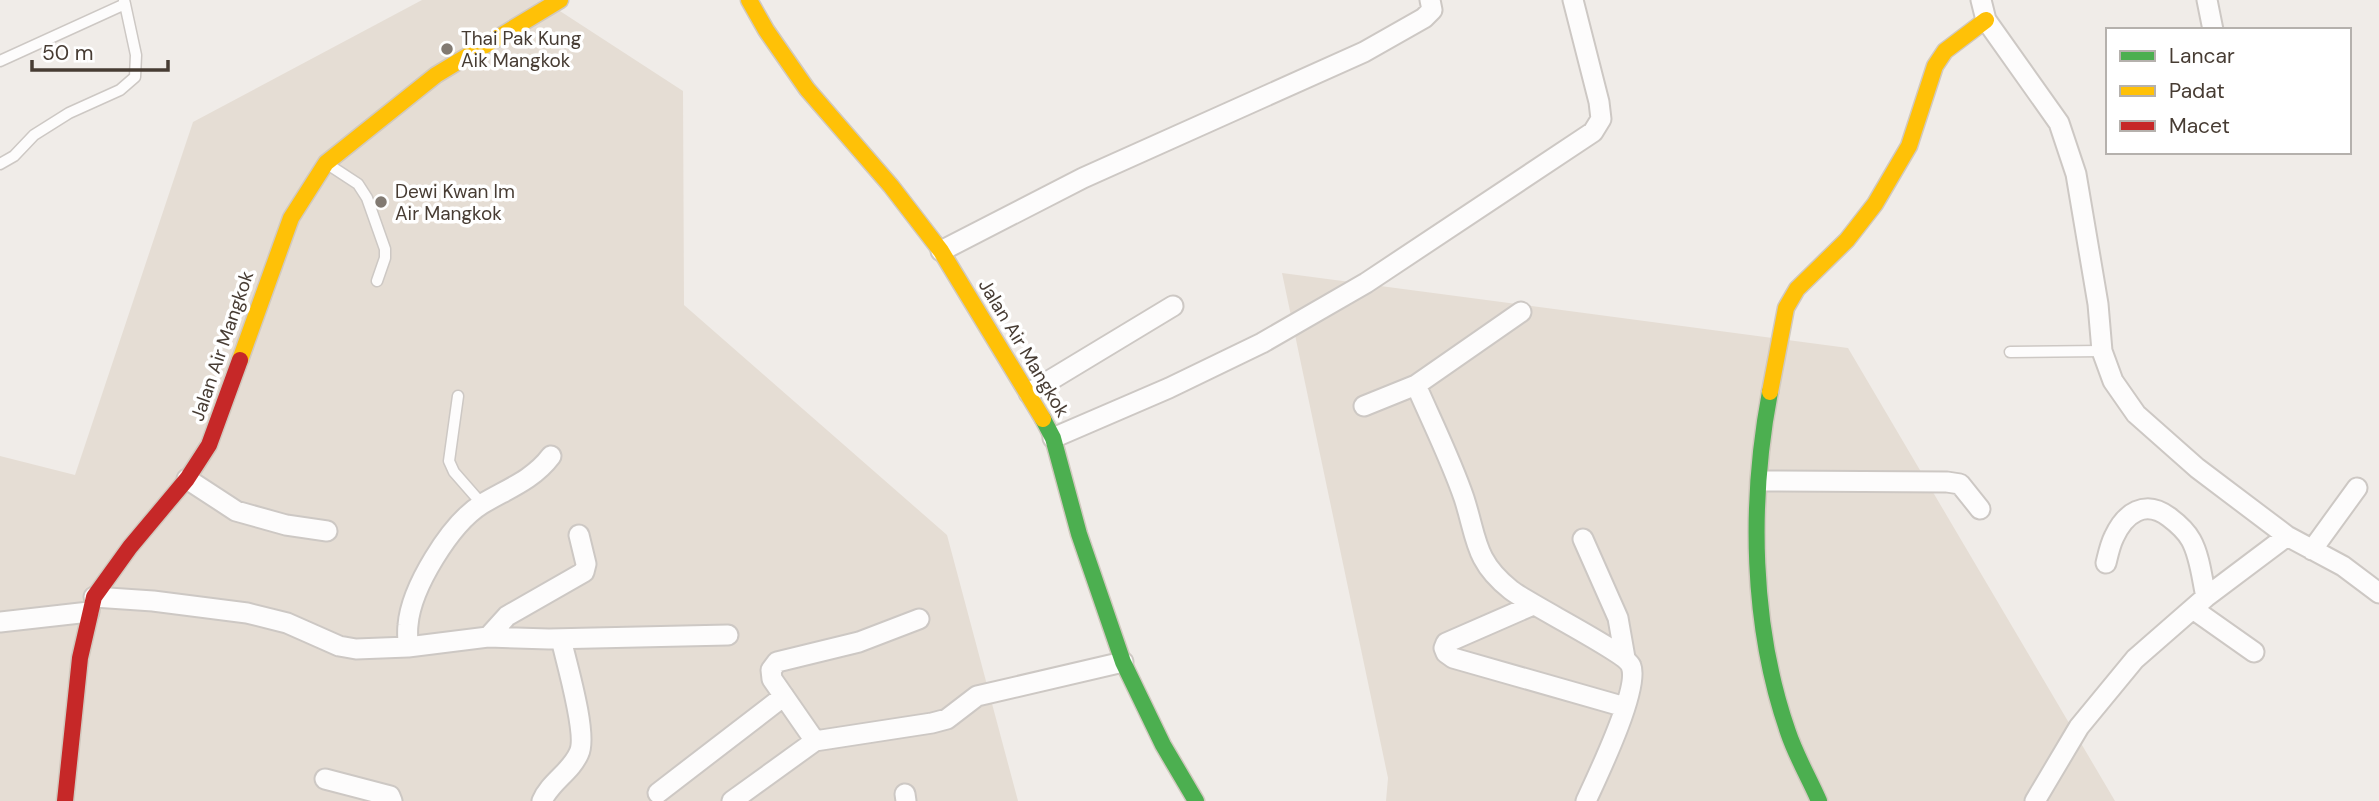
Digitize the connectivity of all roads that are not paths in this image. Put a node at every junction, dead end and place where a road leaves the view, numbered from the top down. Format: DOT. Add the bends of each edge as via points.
graph roads {
  1 [pos="560,0"];
  2 [pos="749,0"];
  3 [pos="1430,0"];
  4 [pos="1573,0"];
  5 [pos="1981,0"];
  6 [pos="2207,0"];
  7 [pos="125,2"];
  8 [pos="1986,20"];
  9 [pos="2213,28"];
  10 [pos="0,61"];
  11 [pos="326,163"];
  12 [pos="0,164"];
  13 [pos="942,251"];
  14 [pos="377,281"];
  15 [pos="1173,306"];
  16 [pos="1521,312"];
  17 [pos="2102,351"];
  18 [pos="2010,352"];
  19 [pos="1416,385"];
  20 [pos="1029,393"];
  21 [pos="458,396"];
  22 [pos="1364,406"];
  23 [pos="1053,438"];
  24 [pos="551,456"];
  25 [pos="187,479"];
  26 [pos="1761,481"];
  27 [pos="2357,488"];
  28 [pos="482,504"];
  29 [pos="1979,509"];
  30 [pos="327,531"];
  31 [pos="579,535"];
  32 [pos="2287,536"];
  33 [pos="1583,539"];
  34 [pos="2312,550"];
  35 [pos="2106,563"];
  36 [pos="2379,593"];
  37 [pos="2200,603"];
  38 [pos="91,604"];
  39 [pos="1533,605"];
  40 [pos="919,619"];
  41 [pos="0,622"];
  42 [pos="728,635"];
  43 [pos="488,637"];
  44 [pos="561,639"];
  45 [pos="408,647"];
  46 [pos="2254,652"];
  47 [pos="1625,658"];
  48 [pos="1123,662"];
  49 [pos="784,696"];
  50 [pos="1625,707"];
  51 [pos="815,741"];
  52 [pos="325,779"];
  53 [pos="658,793"];
  54 [pos="65,801"];
  55 [pos="392,801"];
  56 [pos="542,801"];
  57 [pos="732,801"];
  58 [pos="1196,801"];
  59 [pos="1586,801"];
  60 [pos="1819,801"];
  61 [pos="2035,801"];
  1 -- 11 [label="street, Jalan Air Mangkok" via="436,75"];
  2 -- 13 [label="street, Jalan Air Mangkok" via="807,89"];
  3 -- 13 [label="street" via="1432,10 1424,18 1364,52 1083,178"];
  4 -- 23 [label="street" via="1599,102 1601,119 1593,132 1366,283 1262,343"];
  5 -- 8 [label="street"];
  6 -- 9 [label="street"];
  7 -- 10 [label="lane"];
  7 -- 12 [label="lane" via="136,55 135,77 120,90 34,135 15,156"];
  8 -- 17 [label="street" via="2059,123 2081,198"];
  8 -- 26 [label="street" via="1945,51 1935,66 1909,146 1875,204 1847,240 1797,289 1786,308 1766,413"];
  11 -- 14 [label="lane" via="358,184 367,198 385,249"];
  11 -- 25 [label="street, Jalan Air Mangkok" via="291,218 221,416"];
  13 -- 20 [label="street, Jalan Air Mangkok"];
  15 -- 20 [label="street"];
  16 -- 19 [label="street"];
  17 -- 18 [label="lane"];
  17 -- 32 [label="street" via="2113,381 2136,414 2197,468"];
  19 -- 22 [label="street"];
  19 -- 39 [label="street" via="1465,499 1481,556 1493,574"];
  20 -- 23 [label="street, Jalan Air Mangkok"];
  21 -- 28 [label="lane" via="449,461"];
  23 -- 48 [label="street, Jalan Air Mangkok" via="1079,534"];
  24 -- 28 [label="street" via="527,480"];
  25 -- 30 [label="street" via="236,511"];
  25 -- 38 [label="street, Jalan Air Mangkok" via="130,547"];
  26 -- 29 [label="street" via="1947,482 1960,484"];
  26 -- 60 [label="street" via="1756,563 1765,645 1788,733"];
  27 -- 34 [label="street"];
  28 -- 45 [label="street" via="466,515 437,554 418,591 408,624"];
  31 -- 43 [label="street" via="584,572 507,616"];
  32 -- 34 [label="street"];
  32 -- 37 [label="street"];
  33 -- 47 [label="street" via="1618,618"];
  34 -- 36 [label="street"];
  35 -- 37 [label="street" via="2114,537 2128,518 2146,507 2159,509 2189,536 2195,548"];
  37 -- 46 [label="street"];
  37 -- 61 [label="street" via="2135,659 2079,727"];
  38 -- 41 [label="street"];
  38 -- 45 [label="street" via="153,601 247,613 287,622 339,646"];
  38 -- 54 [label="street, Jalan Air Mangkok" via="80,659"];
  39 -- 47 [label="street"];
  39 -- 50 [label="street" via="1446,643 1446,653"];
  40 -- 49 [label="street" via="859,642 777,662 772,679"];
  42 -- 44 [label="street"];
  43 -- 44 [label="street"];
  43 -- 45 [label="street"];
  44 -- 56 [label="street" via="581,750"];
  47 -- 50 [label="street" via="1632,674"];
  48 -- 51 [label="street" via="977,696 947,719 932,723"];
  48 -- 58 [label="street, Jalan Air Mangkok"];
  49 -- 51 [label="street"];
  49 -- 53 [label="street"];
  50 -- 59 [label="street"];
  51 -- 57 [label="street"];
  52 -- 55 [label="street" via="390,796"];
}
